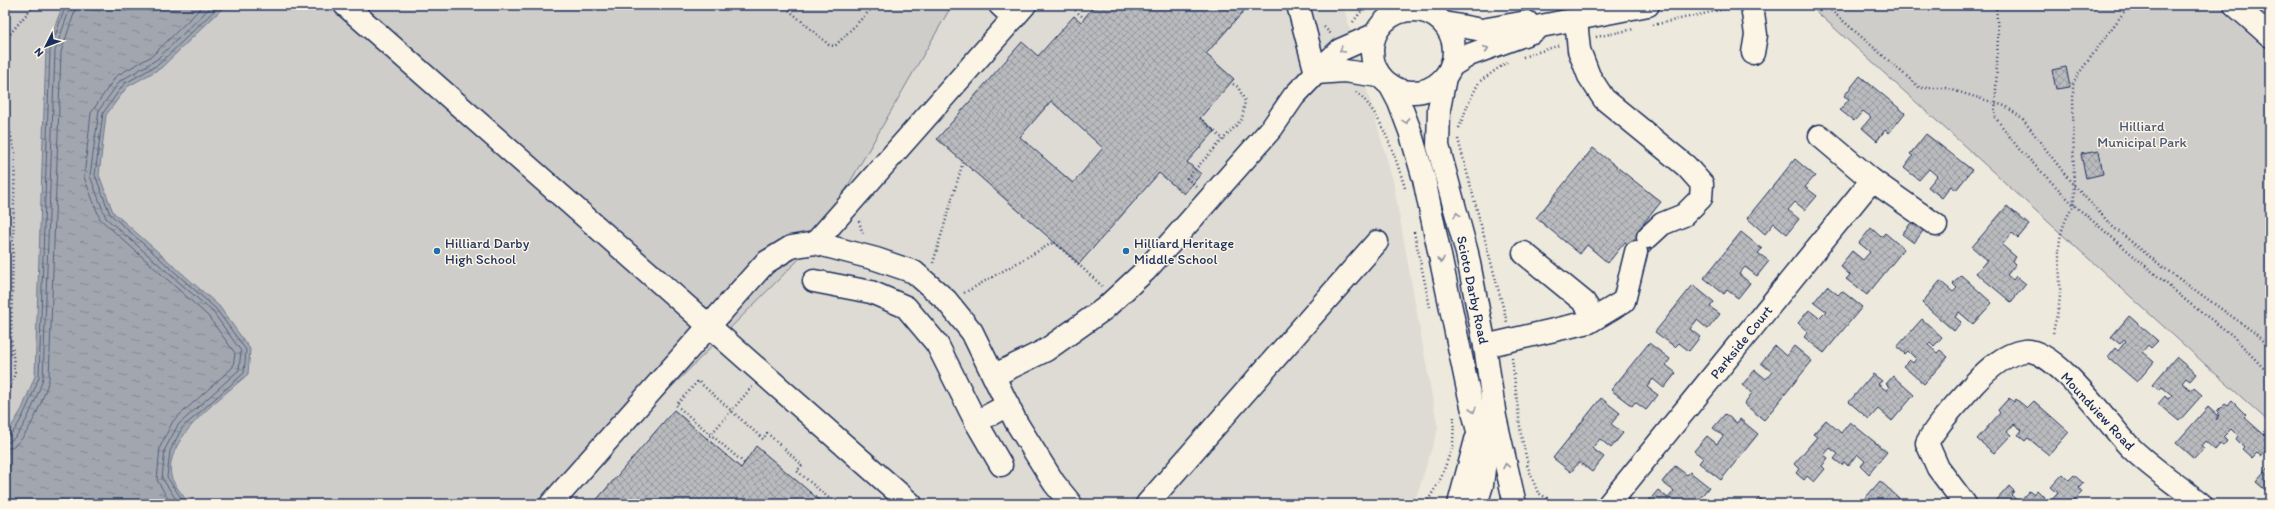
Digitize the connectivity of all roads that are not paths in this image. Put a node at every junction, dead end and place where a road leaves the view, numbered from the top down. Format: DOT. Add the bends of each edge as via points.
graph roads {
  1 [pos="345,5"];
  2 [pos="1298,5"];
  3 [pos="2235,5"];
  4 [pos="1745,6"];
  5 [pos="1013,9"];
  6 [pos="1436,14"];
  7 [pos="1647,16"];
  8 [pos="1383,20"];
  9 [pos="1541,26"];
  10 [pos="1577,30"];
  11 [pos="2270,36"];
  12 [pos="1753,53"];
  13 [pos="1448,72"];
  14 [pos="1316,73"];
  15 [pos="1384,81"];
  16 [pos="1820,136"];
  17 [pos="1872,180"];
  18 [pos="1936,225"];
  19 [pos="1377,242"];
  20 [pos="815,243"];
  21 [pos="1524,253"];
  22 [pos="876,259"];
  23 [pos="814,281"];
  24 [pos="871,292"];
  25 [pos="961,318"];
  26 [pos="1589,322"];
  27 [pos="710,327"];
  28 [pos="937,344"];
  29 [pos="1485,346"];
  30 [pos="995,375"];
  31 [pos="1008,405"];
  32 [pos="976,422"];
  33 [pos="1478,436"];
  34 [pos="1001,465"];
  35 [pos="551,504"];
  36 [pos="911,504"];
  37 [pos="1071,504"];
  38 [pos="1147,504"];
  39 [pos="1459,504"];
  40 [pos="1476,504"];
  41 [pos="1515,504"];
  42 [pos="1609,504"];
  43 [pos="1965,504"];
  44 [pos="2201,504"];
  1 -- 27 [label="main road"];
  2 -- 14 [label="main road"];
  3 -- 11 [label="main road"];
  4 -- 12 [label="main road" via="1756,35"];
  5 -- 20 [label="main road"];
  6 -- 8 [label="main road" via="1406,10"];
  6 -- 9 [label="main road" via="1482,30 1529,22"];
  6 -- 13 [label="main road" via="1451,35 1454,48"];
  7 -- 10 [label="main road"];
  8 -- 14 [label="main road, one-way" via="1340,50"];
  8 -- 15 [label="main road" via="1372,49 1373,63"];
  9 -- 10 [label="main road"];
  13 -- 9 [label="main road, one-way" via="1469,55 1532,32"];
  10 -- 26 [label="main road" via="1578,50 1589,76 1604,99 1686,166 1702,184 1701,198 1684,215 1662,224 1642,244 1624,301"];
  13 -- 15 [label="main road" via="1440,83 1428,90 1415,93 1402,91"];
  29 -- 13 [label="main road, Scioto Darby Road, one-way" via="1467,252 1438,146 1439,109"];
  14 -- 15 [label="main road" via="1344,71"];
  14 -- 30 [label="main road" via="1294,96 1272,128 1174,239 1115,299 1046,350"];
  15 -- 33 [label="main road, Scioto Darby Road, one-way" via="1399,102 1424,179"];
  16 -- 17 [label="main road"];
  17 -- 18 [label="main road"];
  17 -- 42 [label="main road, Parkside Court"];
  19 -- 38 [label="main road"];
  20 -- 22 [label="main road"];
  20 -- 27 [label="main road" via="791,247 765,263"];
  21 -- 26 [label="main road" via="1584,302 1590,311"];
  22 -- 24 [label="main road"];
  22 -- 25 [label="main road" via="914,272 946,300"];
  23 -- 24 [label="main road"];
  24 -- 28 [label="main road" via="906,307"];
  25 -- 28 [label="main road"];
  25 -- 30 [label="main road" via="972,332"];
  26 -- 29 [label="main road"];
  27 -- 35 [label="main road"];
  27 -- 36 [label="main road"];
  28 -- 32 [label="main road"];
  41 -- 29 [label="main road, Scioto Darby Road, one-way" via="1495,417"];
  30 -- 31 [label="main road"];
  31 -- 32 [label="main road"];
  31 -- 37 [label="main road" via="1054,483"];
  32 -- 34 [label="main road"];
  33 -- 39 [label="main road" via="1472,450"];
  33 -- 40 [label="main road, Scioto Darby Road" via="1486,453 1482,484"];
  43 -- 44 [label="main road, Moundview Road" via="1938,468 1927,443 1934,429 1983,374 2003,358 2025,350 2047,358 2085,393 2131,447"];
}
